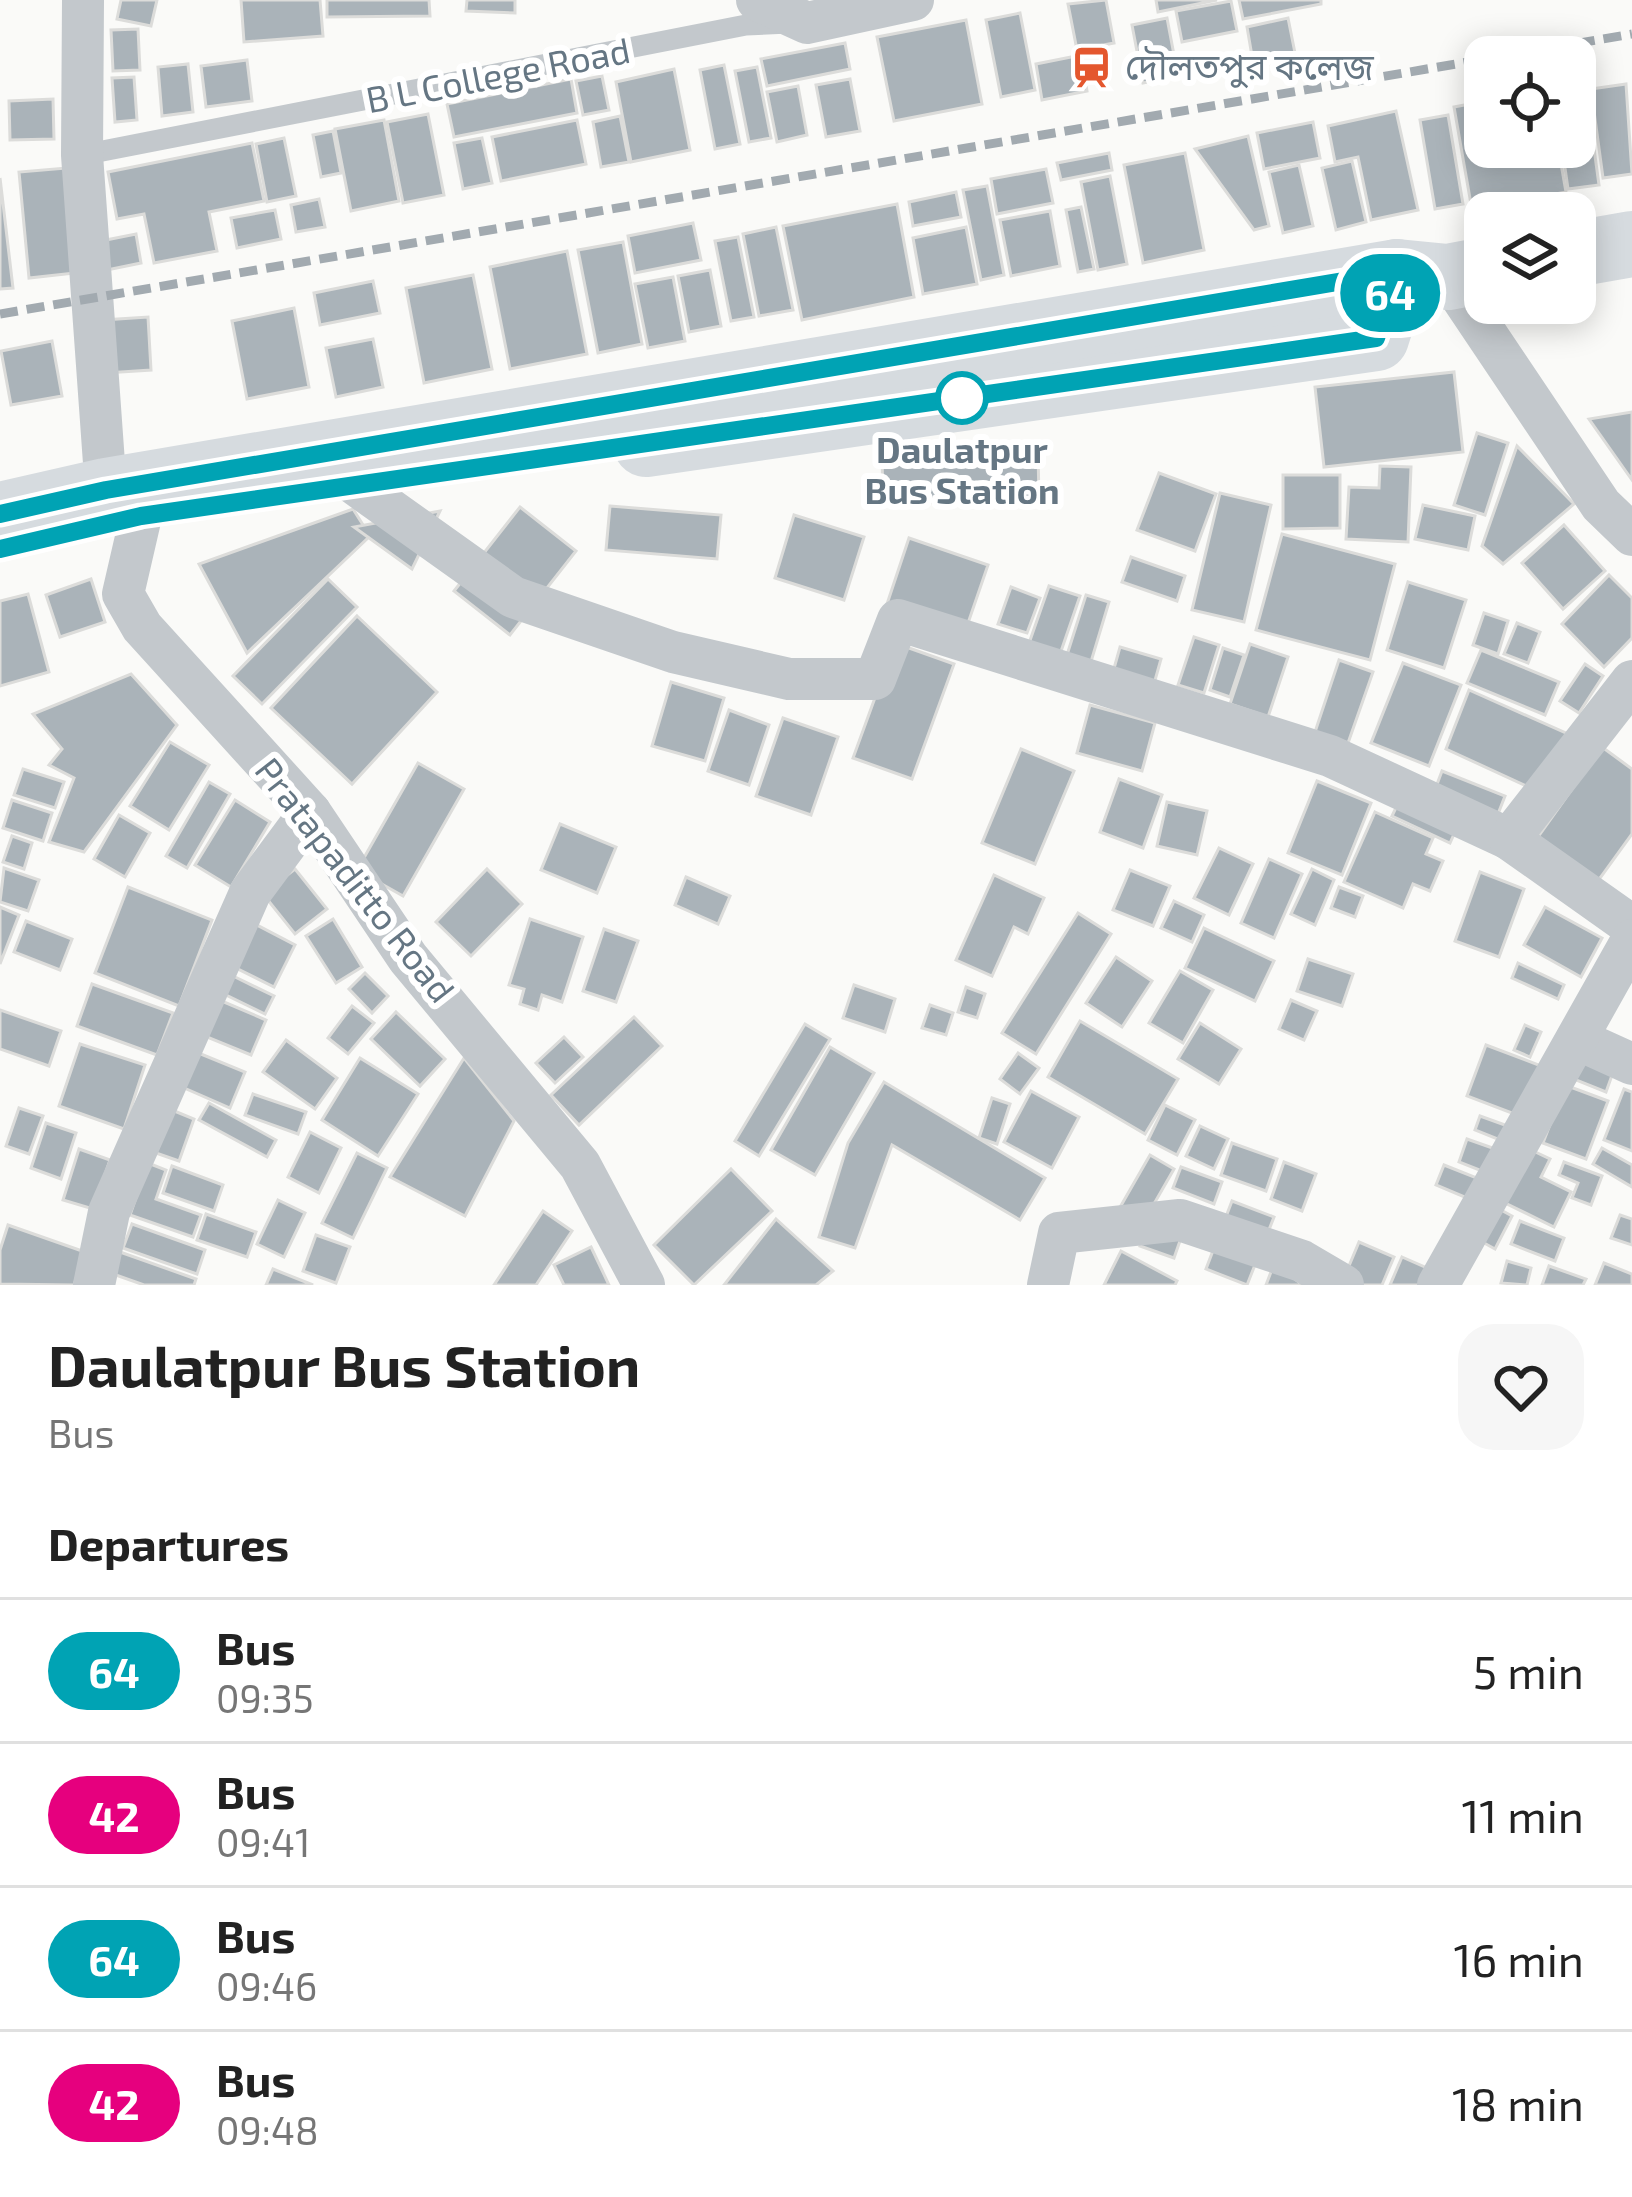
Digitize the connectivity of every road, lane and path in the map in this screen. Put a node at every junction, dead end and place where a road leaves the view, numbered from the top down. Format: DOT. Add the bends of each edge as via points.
graph roads {
  1 [pos="82,0"];
  2 [pos="757,0"];
  3 [pos="914,0"];
  4 [pos="807,23"];
  5 [pos="82,154"];
  6 [pos="1632,244"];
  7 [pos="1596,250"];
  8 [pos="1443,273"];
  9 [pos="356,485"];
  10 [pos="123,503"];
  11 [pos="0,514"];
  12 [pos="1632,535"];
  13 [pos="0,549"];
  14 [pos="1632,681"];
  15 [pos="310,812"];
  16 [pos="1509,839"];
  17 [pos="1632,926"];
  18 [pos="1632,940"];
  19 [pos="1576,1039"];
  20 [pos="1632,1064"];
  21 [pos="94,1285"];
  22 [pos="644,1285"];
  23 [pos="1048,1285"];
  24 [pos="1343,1285"];
  25 [pos="1438,1285"];
  1 -- 5 [label="street"];
  2 -- 4 [label="street"];
  3 -- 4 [label="street, B L College Road"];
  4 -- 5 [label="lane, B L College Road" via="746,25"];
  5 -- 10 [label="street"];
  6 -- 7 [label="highway"];
  8 -- 9 [label="highway" via="1376,338"];
  8 -- 10 [label="highway"];
  8 -- 12 [label="street" via="1601,506"];
  9 -- 10 [label="highway"];
  9 -- 16 [label="street" via="513,597 673,652 789,679 875,679 898,620 1330,756"];
  10 -- 11 [label="highway"];
  10 -- 13 [label="highway"];
  10 -- 15 [label="street, Pratapaditto Road" via="123,594 142,627"];
  14 -- 16 [label="street"];
  15 -- 21 [label="street" via="250,893 109,1212"];
  15 -- 22 [label="street, Pratapaditto Road" via="408,958 580,1165"];
  16 -- 17 [label="street"];
  18 -- 19 [label="street"];
  19 -- 20 [label="street"];
  19 -- 25 [label="street"];
  23 -- 24 [label="street" via="1059,1233 1180,1220"];
}
